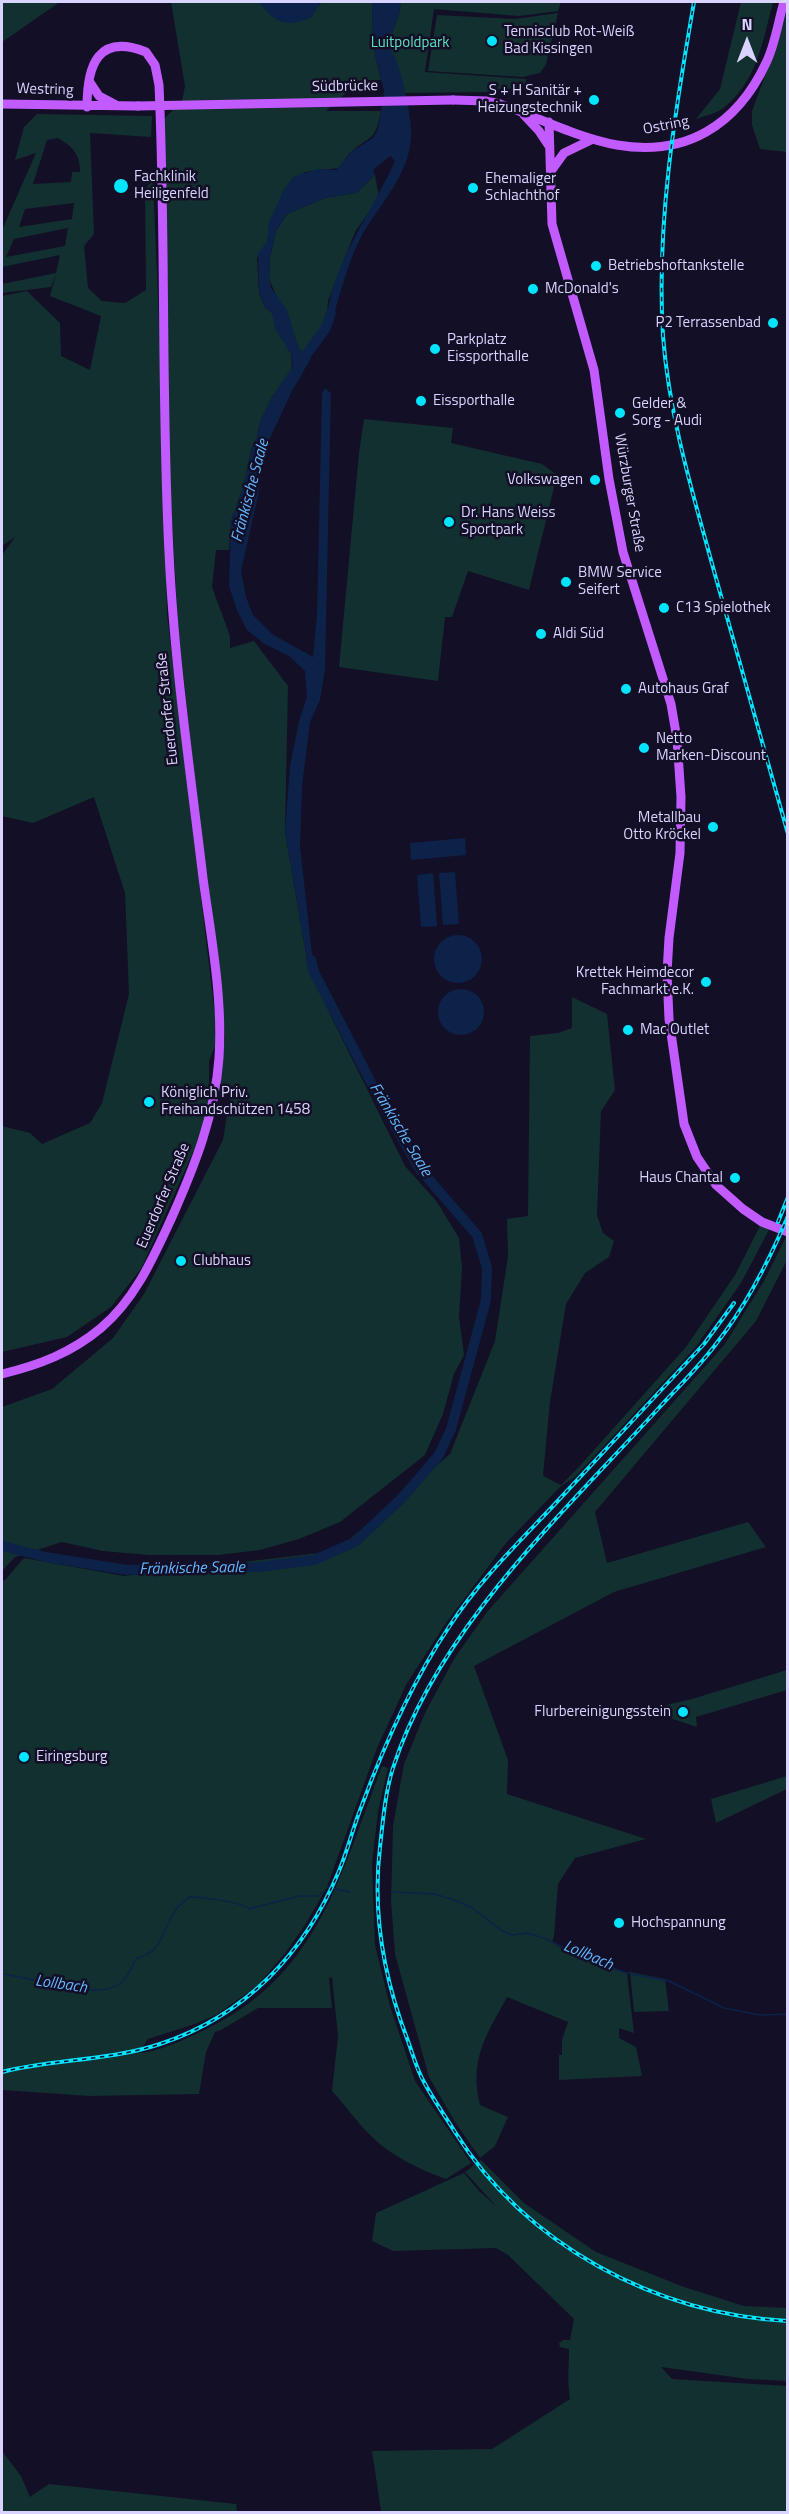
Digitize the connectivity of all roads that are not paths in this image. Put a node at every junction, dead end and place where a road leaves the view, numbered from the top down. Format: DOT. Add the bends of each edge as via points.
graph roads {
  1 [pos="784,2"];
  2 [pos="88,80"];
  3 [pos="2,104"];
  4 [pos="118,106"];
  5 [pos="87,107"];
  6 [pos="519,111"];
  7 [pos="549,122"];
  8 [pos="593,139"];
  9 [pos="550,148"];
  10 [pos="550,173"];
  11 [pos="788,1232"];
  12 [pos="2,1374"];
  1 -- 8 [label="main road, Ostring" via="767,61 752,91 721,123 687,140 662,146 626,146"];
  2 -- 4 [label="main road" via="99,96"];
  2 -- 5 [label="main road, Euerdorfer Straße"];
  2 -- 12 [label="main road, Euerdorfer Straße" via="100,54 125,45 146,52 155,65 159,85 169,553 186,737 214,966 219,1057 212,1111 198,1155 148,1271 131,1296 101,1328 67,1351"];
  3 -- 5 [label="main road, Westring"];
  4 -- 5 [label="main road, Westring"];
  4 -- 6 [label="main road, Südbrücke, bridge" via="453,100 487,101"];
  6 -- 7 [label="main road, Südbrücke"];
  6 -- 9 [label="main road"];
  7 -- 8 [label="main road, Ostring"];
  7 -- 9 [label="main road, Würzburger Straße"];
  8 -- 10 [label="main road" via="564,153"];
  9 -- 10 [label="main road, Würzburger Straße"];
  10 -- 11 [label="main road, Würzburger Straße" via="552,224 594,370 621,541 675,723 681,797 679,868 667,973 684,1124 697,1157 716,1185 762,1222"];
}
